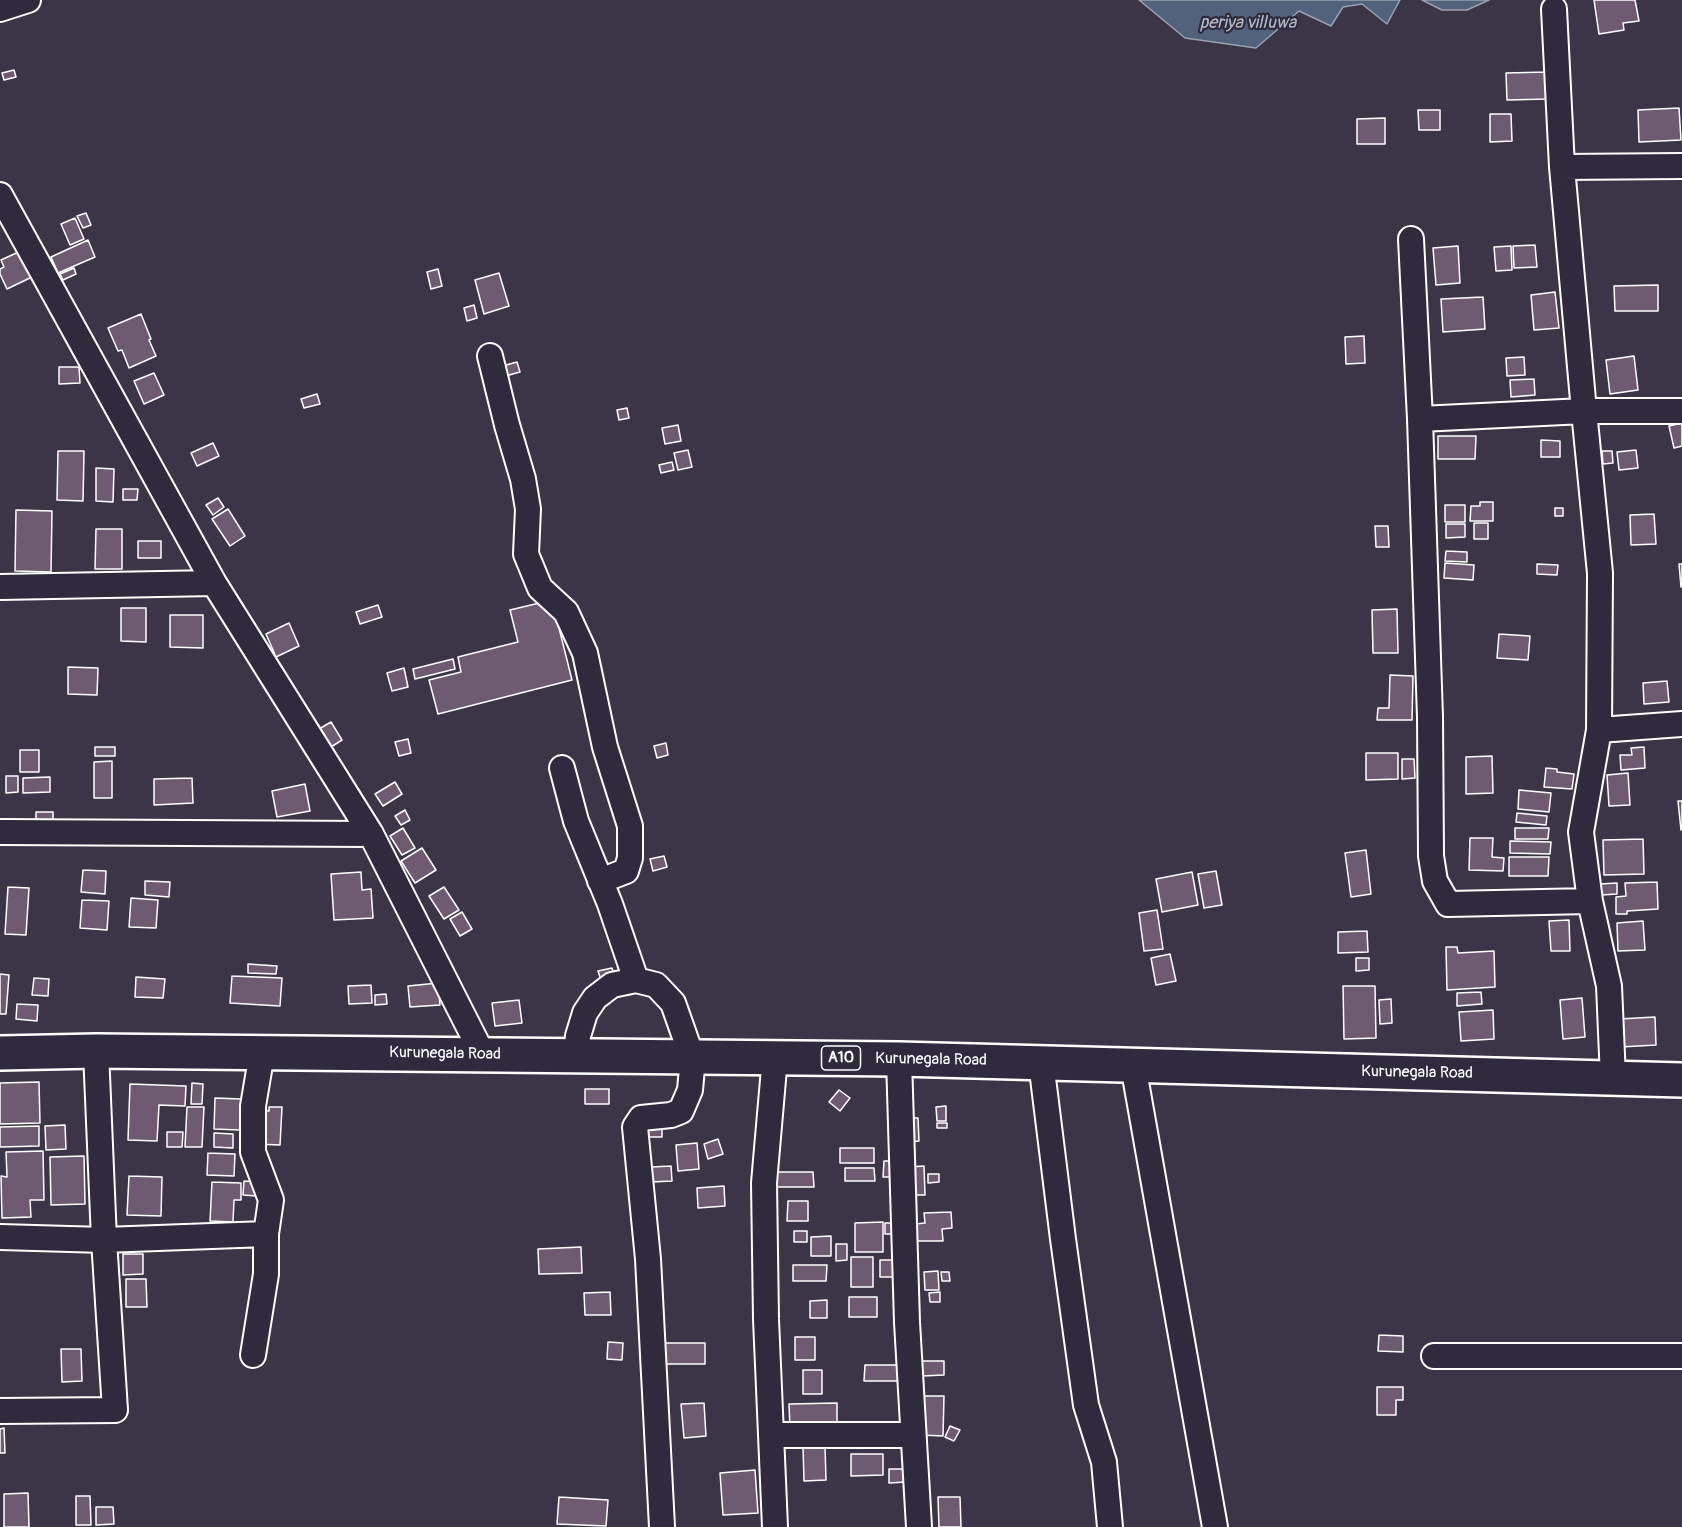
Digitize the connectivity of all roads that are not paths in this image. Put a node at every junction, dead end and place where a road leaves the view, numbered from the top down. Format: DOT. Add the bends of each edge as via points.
graph roads {
  1 [pos="28,0"];
  2 [pos="0,9"];
  3 [pos="1554,9"];
  4 [pos="1682,166"];
  5 [pos="1562,167"];
  6 [pos="0,195"];
  7 [pos="1411,239"];
  8 [pos="490,356"];
  9 [pos="1584,411"];
  10 [pos="1682,411"];
  11 [pos="1420,419"];
  12 [pos="214,583"];
  13 [pos="0,587"];
  14 [pos="1682,724"];
  15 [pos="1599,730"];
  16 [pos="562,768"];
  17 [pos="0,832"];
  18 [pos="371,834"];
  19 [pos="600,881"];
  20 [pos="1590,901"];
  21 [pos="636,980"];
  22 [pos="96,1051"];
  23 [pos="0,1053"];
  24 [pos="262,1053"];
  25 [pos="483,1054"];
  26 [pos="576,1055"];
  27 [pos="692,1057"];
  28 [pos="775,1057"];
  29 [pos="899,1059"];
  30 [pos="1041,1062"];
  31 [pos="1133,1065"];
  32 [pos="1613,1078"];
  33 [pos="1682,1080"];
  34 [pos="266,1234"];
  35 [pos="0,1237"];
  36 [pos="104,1240"];
  37 [pos="254,1355"];
  38 [pos="1434,1356"];
  39 [pos="1682,1356"];
  40 [pos="0,1411"];
  41 [pos="771,1435"];
  42 [pos="913,1435"];
  43 [pos="662,1527"];
  44 [pos="775,1527"];
  45 [pos="919,1527"];
  46 [pos="1110,1527"];
  47 [pos="1215,1527"];
  1 -- 2 [label="street"];
  3 -- 5 [label="street"];
  4 -- 5 [label="street"];
  5 -- 9 [label="street"];
  6 -- 12 [label="street"];
  7 -- 11 [label="street"];
  8 -- 19 [label="street" via="523,479 528,509 526,554 540,588 566,612 585,653 605,747 630,826 626,871"];
  9 -- 10 [label="street"];
  9 -- 11 [label="street"];
  9 -- 15 [label="street" via="1600,573"];
  11 -- 20 [label="street" via="1431,856 1435,881 1449,904"];
  12 -- 13 [label="street"];
  12 -- 18 [label="street"];
  14 -- 15 [label="street"];
  15 -- 20 [label="street" via="1581,831"];
  16 -- 19 [label="street" via="576,821"];
  17 -- 18 [label="street"];
  18 -- 25 [label="street"];
  19 -- 21 [label="street"];
  20 -- 32 [label="street" via="1609,986"];
  21 -- 26 [label="street" via="612,985 595,998 585,1013"];
  21 -- 27 [label="street" via="656,985 673,1003"];
  22 -- 23 [label="highway, Kurunegala Road / A10"];
  22 -- 24 [label="highway, Kurunegala Road / A10"];
  22 -- 36 [label="street"];
  24 -- 25 [label="highway, Kurunegala Road / A10"];
  24 -- 34 [label="street" via="253,1106 253,1152 271,1200"];
  25 -- 26 [label="highway, Kurunegala Road / A10"];
  26 -- 27 [label="highway, Kurunegala Road / A10"];
  27 -- 28 [label="highway, Kurunegala Road / A10"];
  27 -- 43 [label="street" via="690,1090 681,1112 642,1119 635,1127 648,1259"];
  28 -- 29 [label="highway, Kurunegala Road / A10"];
  28 -- 41 [label="street" via="764,1183"];
  29 -- 30 [label="highway, Kurunegala Road / A10"];
  29 -- 42 [label="street"];
  30 -- 31 [label="highway, Kurunegala Road / A10"];
  30 -- 46 [label="street" via="1086,1406 1104,1462"];
  31 -- 32 [label="highway, Kurunegala Road / A10"];
  31 -- 47 [label="street"];
  32 -- 33 [label="highway, Kurunegala Road / A10"];
  34 -- 36 [label="street"];
  34 -- 37 [label="street" via="266,1274"];
  35 -- 36 [label="street"];
  36 -- 40 [label="street" via="115,1410"];
  38 -- 39 [label="street"];
  41 -- 42 [label="street"];
  41 -- 44 [label="street"];
  42 -- 45 [label="street"];
}
